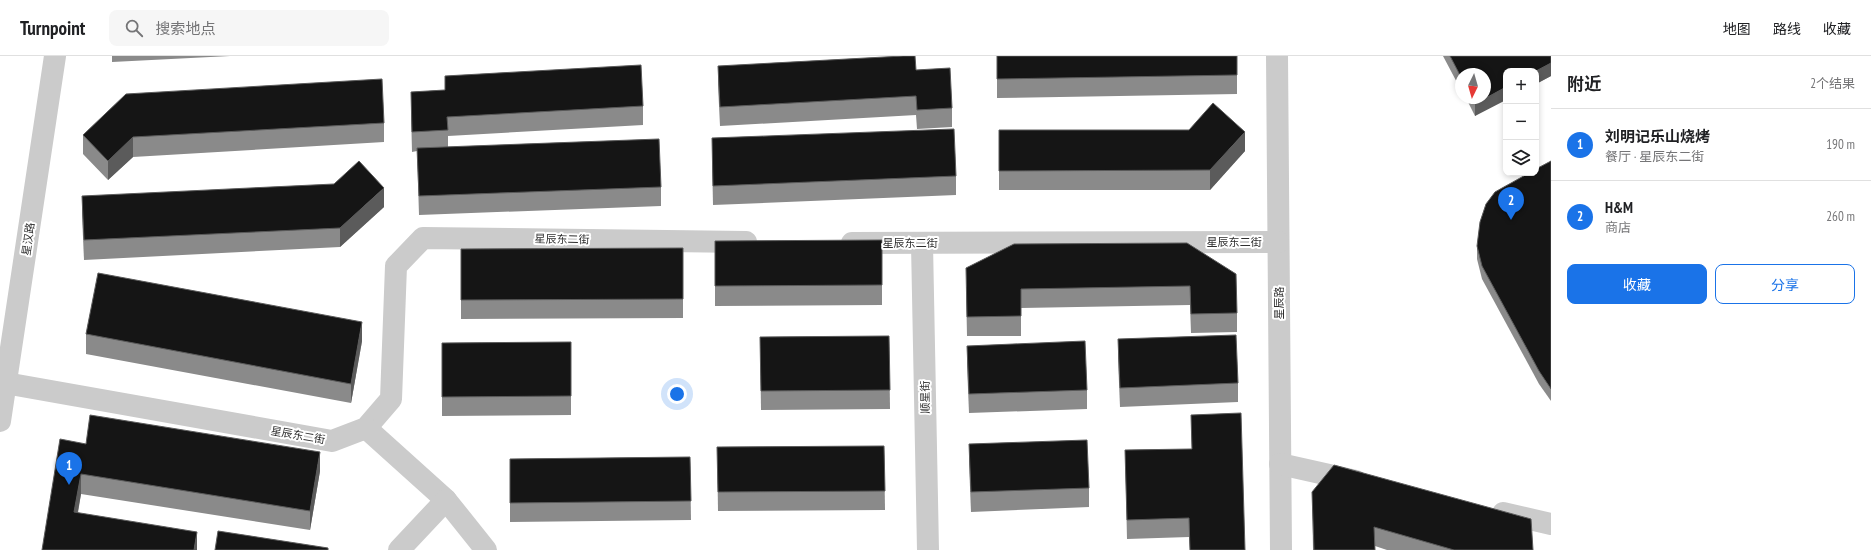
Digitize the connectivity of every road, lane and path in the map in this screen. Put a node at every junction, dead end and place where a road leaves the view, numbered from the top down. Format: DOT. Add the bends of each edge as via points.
graph roads {
  1 [pos="55,56"];
  2 [pos="1277,56"];
  3 [pos="763,242"];
  4 [pos="1278,242"];
  5 [pos="835,243"];
  6 [pos="922,244"];
  7 [pos="3,383"];
  8 [pos="0,421"];
  9 [pos="366,428"];
  10 [pos="1280,464"];
  11 [pos="1373,485"];
  12 [pos="446,500"];
  13 [pos="1481,508"];
  14 [pos="1551,524"];
  15 [pos="399,550"];
  16 [pos="486,550"];
  17 [pos="928,550"];
  18 [pos="1281,550"];
  1 -- 7 [label="street, 星汉路"];
  2 -- 4 [label="street, 星辰路"];
  3 -- 9 [label="street, 星辰东二街" via="423,238 396,266 391,399"];
  4 -- 6 [label="street, 星辰东二街"];
  4 -- 10 [label="street, 星辰路"];
  5 -- 6 [label="street, 星辰东二街"];
  6 -- 17 [label="street, 顺星街"];
  7 -- 8 [label="street, 星汉路"];
  7 -- 9 [label="street, 星辰东二街" via="332,441"];
  9 -- 12 [label="street"];
  10 -- 11 [label="street"];
  10 -- 18 [label="street, 星辰路"];
  12 -- 15 [label="street"];
  12 -- 16 [label="street"];
  13 -- 14 [label="street"];
}
